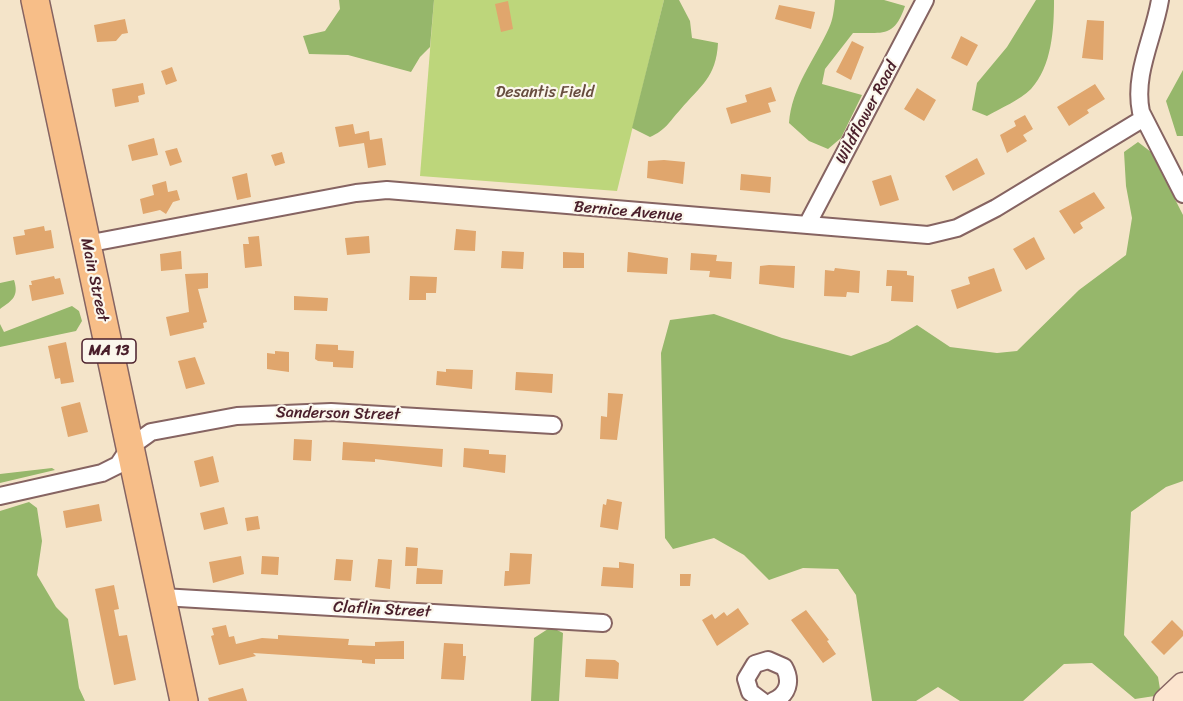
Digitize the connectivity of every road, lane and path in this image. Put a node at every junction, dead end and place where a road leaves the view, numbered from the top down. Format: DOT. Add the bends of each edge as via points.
graph roads {
  1 [pos="35,0"];
  2 [pos="925,0"];
  3 [pos="1160,0"];
  4 [pos="1144,118"];
  5 [pos="1183,194"];
  6 [pos="807,225"];
  7 [pos="86,244"];
  8 [pos="553,425"];
  9 [pos="130,447"];
  10 [pos="0,496"];
  11 [pos="162,597"];
  12 [pos="603,623"];
  13 [pos="1183,685"];
  14 [pos="184,701"];
  15 [pos="762,701"];
  16 [pos="774,701"];
  17 [pos="1166,701"];
  1 -- 7 [label="main road, Main Street / MA 13"];
  2 -- 6 [label="street, Wildflower Road"];
  3 -- 4 [label="street" via="1141,76 1139,101"];
  4 -- 5 [label="street"];
  4 -- 6 [label="street, Bernice Avenue" via="996,208 948,231 928,235"];
  6 -- 7 [label="street, Bernice Avenue" via="380,190"];
  7 -- 9 [label="main road, Main Street / MA 13"];
  8 -- 9 [label="street, Sanderson Street" via="368,413 272,413 151,432"];
  9 -- 10 [label="street, Sanderson Street" via="118,465 102,474"];
  9 -- 11 [label="main road, Main Street / MA 13"];
  11 -- 12 [label="street, Claflin Street"];
  11 -- 14 [label="main road, Main Street / MA 13"];
  13 -- 17 [label="street"];
  15 -- 16 [label="street" via="750,692 747,679 752,667 768,660 784,667 789,680 785,692"];
}
